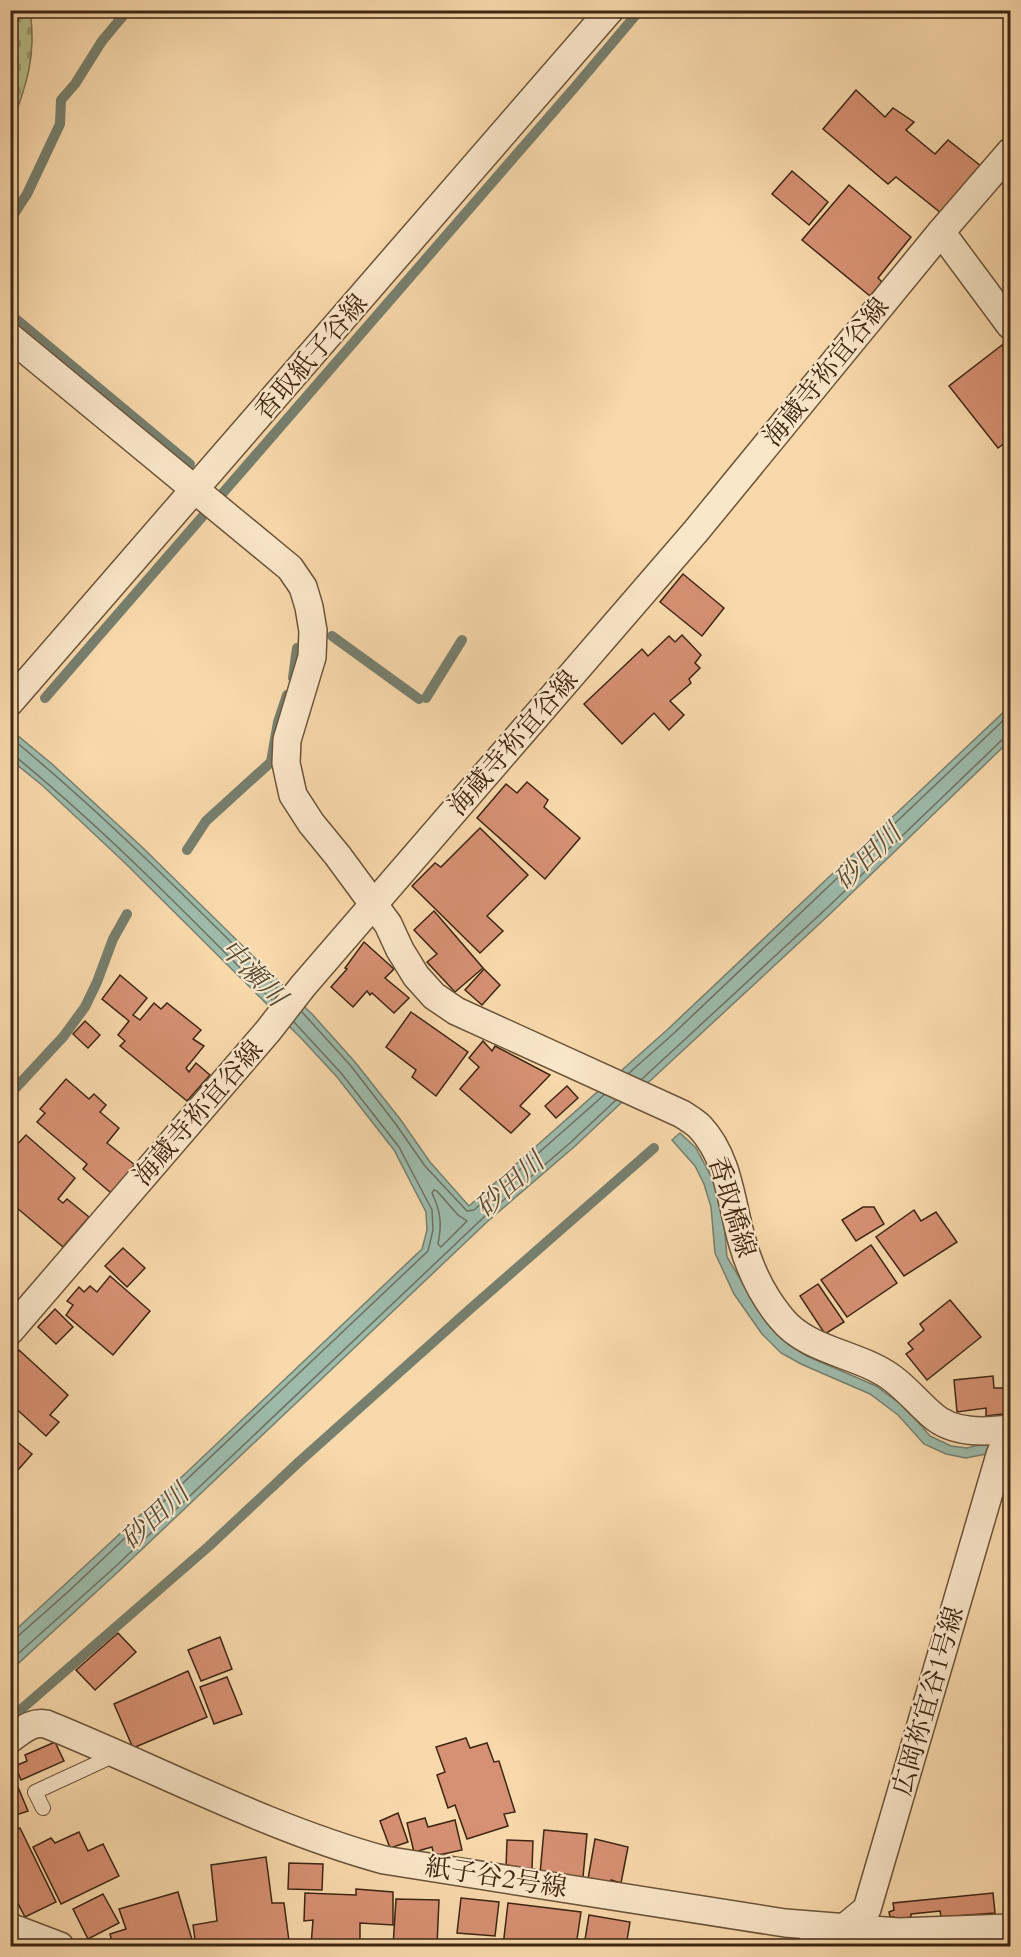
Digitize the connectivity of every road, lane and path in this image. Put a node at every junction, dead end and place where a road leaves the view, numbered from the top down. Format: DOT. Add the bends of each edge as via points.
graph roads {
  1 [pos="610,10"];
  2 [pos="1011,152"];
  3 [pos="941,232"];
  4 [pos="1011,325"];
  5 [pos="10,338"];
  6 [pos="195,490"];
  7 [pos="10,702"];
  8 [pos="374,904"];
  9 [pos="10,1331"];
  10 [pos="1011,1429"];
  11 [pos="10,1739"];
  12 [pos="118,1754"];
  13 [pos="43,1808"];
  14 [pos="10,1927"];
  15 [pos="844,1928"];
  16 [pos="1011,1928"];
  17 [pos="60,1947"];
  18 [pos="811,1947"];
  1 -- 6 [label="street, 香取紙子谷線"];
  2 -- 3 [label="street, 海蔵寺祢宜谷線"];
  3 -- 4 [label="street"];
  3 -- 8 [label="street, 海蔵寺祢宜谷線" via="696,531"];
  5 -- 6 [label="street, 香取橋線"];
  6 -- 7 [label="street, 香取紙子谷線"];
  6 -- 8 [label="street, 香取橋線" via="291,568 303,587 313,631 312,657 287,740 286,763 293,795"];
  8 -- 9 [label="street, 海蔵寺祢宜谷線"];
  8 -- 10 [label="street, 香取橋線" via="416,976 434,996 456,1011 699,1125 710,1139 726,1175 756,1282 796,1333 874,1366 933,1417 952,1427 974,1431"];
  10 -- 15 [label="street, 広岡祢宜谷1号線" via="1000,1455 867,1909"];
  11 -- 12 [label="street, 紙子谷2号線" via="38,1722"];
  12 -- 13 [label="lane" via="35,1792"];
  12 -- 15 [label="street, 紙子谷2号線" via="318,1839 384,1860 785,1923"];
  14 -- 17 [label="street"];
  15 -- 16 [label="street, 紙子谷2号線" via="898,1932"];
  15 -- 18 [label="street, 広岡祢宜谷1号線"];
}
